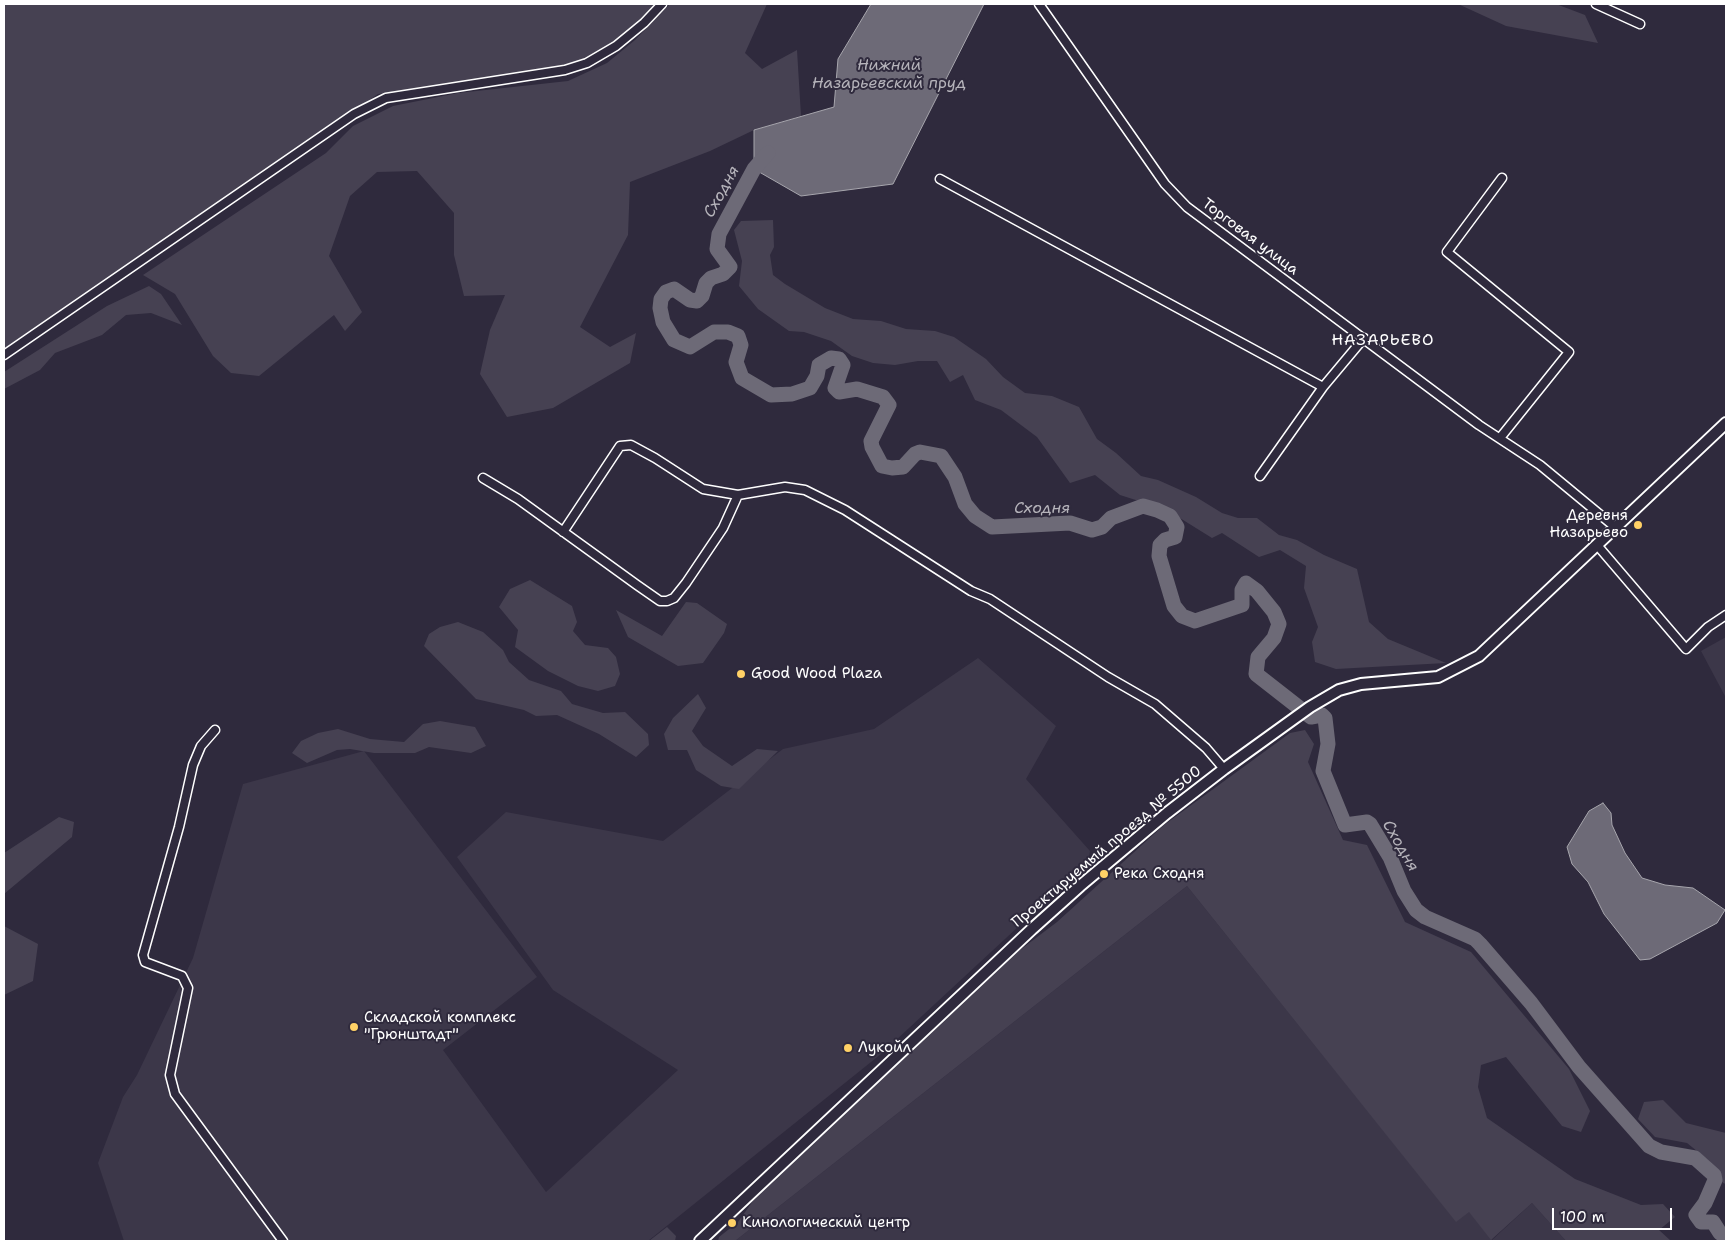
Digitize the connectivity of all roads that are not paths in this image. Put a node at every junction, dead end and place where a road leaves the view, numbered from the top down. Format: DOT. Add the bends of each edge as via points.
graph roads {
  1 [pos="662,4"];
  2 [pos="1039,4"];
  3 [pos="1596,4"];
  4 [pos="1640,24"];
  5 [pos="1502,178"];
  6 [pos="940,179"];
  7 [pos="1364,338"];
  8 [pos="4,356"];
  9 [pos="1323,387"];
  10 [pos="1726,423"];
  11 [pos="1500,438"];
  12 [pos="1260,476"];
  13 [pos="483,478"];
  14 [pos="738,494"];
  15 [pos="1615,527"];
  16 [pos="563,532"];
  17 [pos="1597,544"];
  18 [pos="1726,615"];
  19 [pos="214,730"];
  20 [pos="1224,769"];
  21 [pos="283,1241"];
  22 [pos="700,1241"];
  1 -- 8 [label="street" via="616,46 587,63 565,70 386,98 354,114"];
  2 -- 7 [label="street, Торговая улица" via="1165,184 1187,207"];
  3 -- 4 [label="street"];
  5 -- 11 [label="street" via="1447,252 1569,352"];
  6 -- 9 [label="street"];
  7 -- 9 [label="street"];
  7 -- 11 [label="street, Торговая улица"];
  9 -- 12 [label="street"];
  10 -- 15 [label="street, Проектируемый проезд № 5500"];
  11 -- 15 [label="street, Торговая улица" via="1540,465"];
  13 -- 16 [label="street"];
  14 -- 16 [label="street" via="703,488 631,445 620,446"];
  14 -- 16 [label="street" via="723,528 686,583 674,598 667,601 660,601"];
  14 -- 20 [label="street" via="786,488 804,490 845,510 1155,704 1206,748"];
  15 -- 17 [label="street, Проектируемый проезд № 5500"];
  17 -- 18 [label="street" via="1686,648"];
  17 -- 20 [label="street, Проектируемый проезд № 5500" via="1479,656 1438,677 1361,684 1339,690 1310,706"];
  19 -- 21 [label="street" via="201,746 194,765 143,955 145,962 182,976 188,988 170,1075 175,1094"];
  20 -- 22 [label="street, Проектируемый проезд № 5500" via="1071,894"];
}
